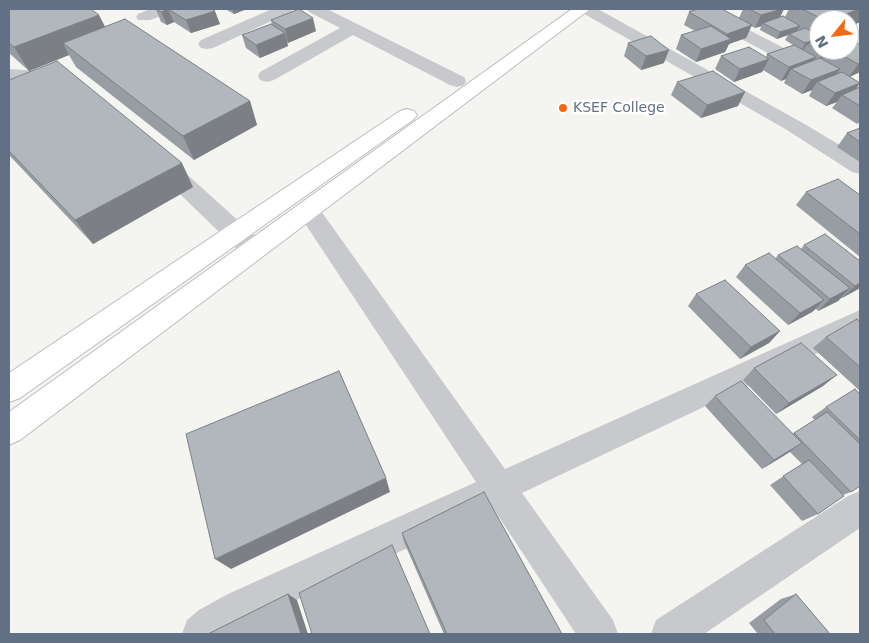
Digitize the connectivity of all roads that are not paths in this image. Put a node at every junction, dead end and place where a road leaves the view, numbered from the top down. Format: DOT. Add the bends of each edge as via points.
graph roads {
  1 [pos="166,9"];
  2 [pos="285,9"];
  3 [pos="315,9"];
  4 [pos="550,9"];
  5 [pos="582,9"];
  6 [pos="586,9"];
  7 [pos="696,9"];
  8 [pos="144,18"];
  9 [pos="353,28"];
  10 [pos="207,44"];
  11 [pos="9,74"];
  12 [pos="267,76"];
  13 [pos="457,80"];
  14 [pos="71,84"];
  15 [pos="860,94"];
  16 [pos="148,152"];
  17 [pos="860,167"];
  18 [pos="308,210"];
  19 [pos="235,233"];
  20 [pos="254,250"];
  21 [pos="860,321"];
  22 [pos="9,389"];
  23 [pos="9,430"];
  24 [pos="498,487"];
  25 [pos="860,508"];
  26 [pos="201,634"];
  27 [pos="599,634"];
  28 [pos="670,634"];
  1 -- 8 [label="street"];
  2 -- 10 [label="street"];
  3 -- 9 [label="street"];
  4 -- 13 [label="main road"];
  5 -- 18 [label="main road"];
  6 -- 17 [label="street" via="794,126"];
  7 -- 15 [label="street"];
  9 -- 12 [label="street"];
  9 -- 13 [label="street"];
  11 -- 14 [label="street" via="64,79"];
  13 -- 19 [label="main road"];
  16 -- 19 [label="street"];
  18 -- 20 [label="main road"];
  18 -- 24 [label="street"];
  19 -- 20 [label="street"];
  19 -- 22 [label="main road"];
  20 -- 23 [label="main road"];
  21 -- 24 [label="street"];
  24 -- 26 [label="street" via="241,607"];
  24 -- 27 [label="street"];
  25 -- 28 [label="street"];
}
